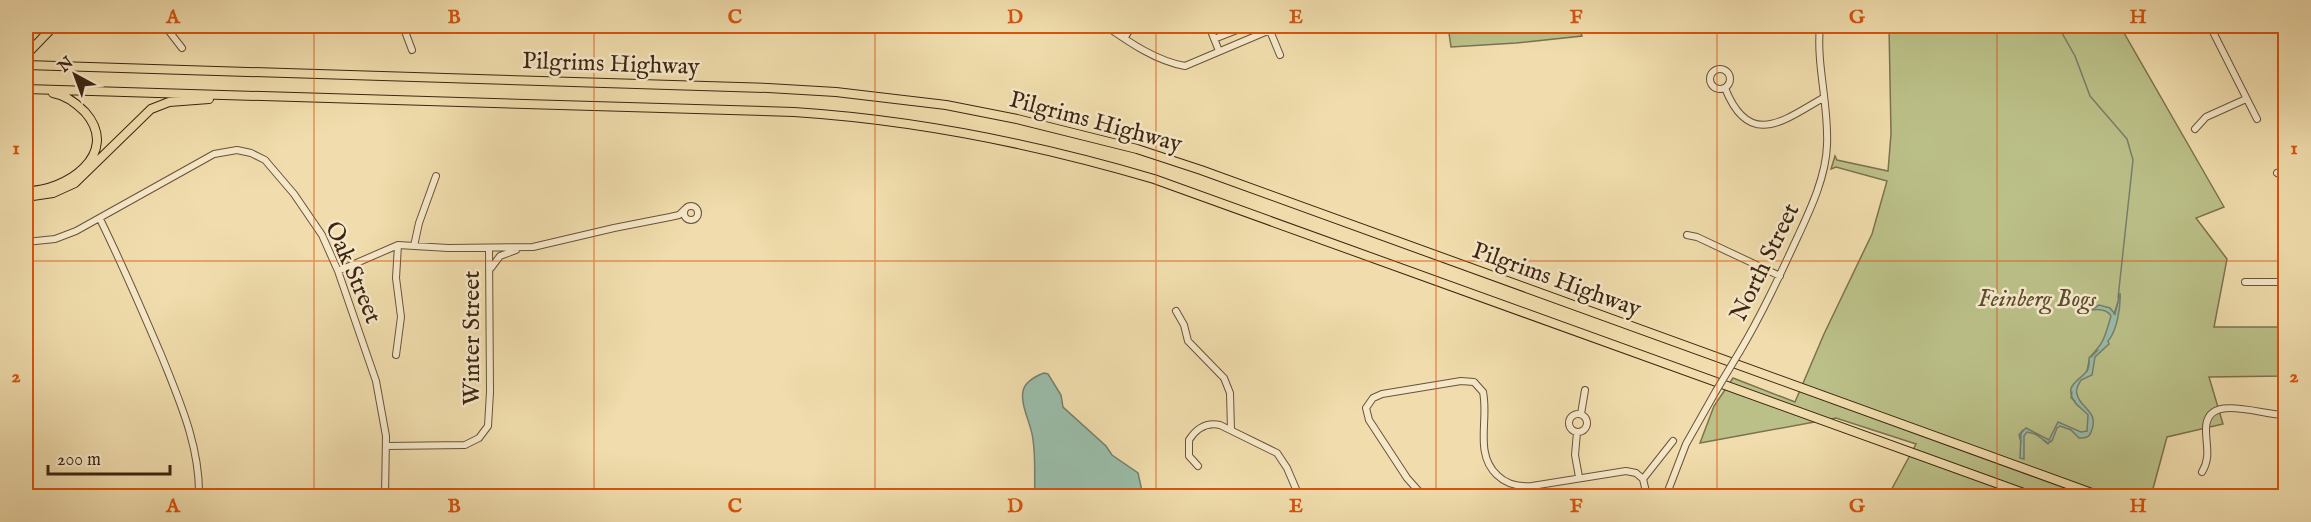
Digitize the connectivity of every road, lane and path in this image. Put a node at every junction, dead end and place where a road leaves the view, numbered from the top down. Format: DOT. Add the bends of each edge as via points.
graph roads {
  1 [pos="54,26"];
  2 [pos="165,26"];
  3 [pos="403,26"];
  4 [pos="1106,26"];
  5 [pos="1132,26"];
  6 [pos="1209,26"];
  7 [pos="1247,26"];
  8 [pos="1820,26"];
  9 [pos="2210,26"];
  10 [pos="1269,28"];
  11 [pos="47,29"];
  12 [pos="1125,37"];
  13 [pos="1214,39"];
  14 [pos="182,48"];
  15 [pos="412,51"];
  16 [pos="1219,51"];
  17 [pos="26,55"];
  18 [pos="1280,55"];
  19 [pos="26,64"];
  20 [pos="1725,88"];
  21 [pos="26,90"];
  22 [pos="246,96"];
  23 [pos="1823,98"];
  24 [pos="2246,99"];
  25 [pos="2257,119"];
  26 [pos="2195,129"];
  27 [pos="2277,173"];
  28 [pos="436,176"];
  29 [pos="2286,178"];
  30 [pos="26,191"];
  31 [pos="26,197"];
  32 [pos="684,210"];
  33 [pos="670,217"];
  34 [pos="100,219"];
  35 [pos="686,219"];
  36 [pos="1687,235"];
  37 [pos="26,242"];
  38 [pos="398,245"];
  39 [pos="414,246"];
  40 [pos="489,248"];
  41 [pos="521,248"];
  42 [pos="338,271"];
  43 [pos="490,271"];
  44 [pos="1780,276"];
  45 [pos="2245,282"];
  46 [pos="2286,282"];
  47 [pos="1176,311"];
  48 [pos="396,355"];
  49 [pos="1585,390"];
  50 [pos="1581,414"];
  51 [pos="2286,415"];
  52 [pos="1232,430"];
  53 [pos="1577,432"];
  54 [pos="1673,441"];
  55 [pos="386,446"];
  56 [pos="1198,466"];
  57 [pos="2202,472"];
  58 [pos="1579,477"];
  59 [pos="1643,479"];
  60 [pos="199,496"];
  61 [pos="386,496"];
  62 [pos="1299,496"];
  63 [pos="1423,496"];
  64 [pos="1647,496"];
  65 [pos="1666,496"];
  66 [pos="2032,496"];
  67 [pos="2100,496"];
  1 -- 11 [label="main road"];
  2 -- 14 [label="street"];
  3 -- 15 [label="street"];
  4 -- 12 [label="street"];
  5 -- 12 [label="street"];
  6 -- 13 [label="street"];
  7 -- 13 [label="street"];
  8 -- 23 [label="street, North Street"];
  9 -- 24 [label="street"];
  10 -- 16 [label="street"];
  10 -- 18 [label="street"];
  11 -- 17 [label="main road"];
  12 -- 16 [label="street" via="1130,44 1185,66"];
  13 -- 16 [label="street"];
  19 -- 67 [label="highway, Pilgrims Highway" via="768,88 900,99 1017,119 1137,149 1201,170"];
  20 -- 23 [label="street" via="1743,117 1769,125 1780,123"];
  21 -- 22 [label="highway, Pilgrims Highway"];
  21 -- 30 [label="highway" via="70,100 91,120 96,138 91,159 76,175 53,188"];
  22 -- 31 [label="highway" via="155,107 139,118 75,183 53,194"];
  22 -- 66 [label="highway, Pilgrims Highway" via="841,115 933,127 1046,149 1133,172 1215,200"];
  23 -- 44 [label="street, North Street" via="1827,137 1824,162 1809,212"];
  24 -- 25 [label="street"];
  24 -- 26 [label="street" via="2206,117"];
  27 -- 29 [label="street"];
  28 -- 39 [label="street"];
  32 -- 33 [label="street"];
  32 -- 35 [label="street"];
  32 -- 35 [label="street" via="692,206 698,212 694,220"];
  33 -- 35 [label="street"];
  33 -- 41 [label="street"];
  34 -- 37 [label="street, Oak Street" via="62,237"];
  34 -- 42 [label="street, Oak Street" via="206,157 227,150 247,152 269,164 294,194 318,228"];
  34 -- 60 [label="street" via="188,421 200,478"];
  36 -- 44 [label="street"];
  38 -- 39 [label="street"];
  38 -- 42 [label="street"];
  38 -- 48 [label="street" via="396,278 401,317"];
  39 -- 40 [label="street"];
  40 -- 41 [label="street"];
  40 -- 43 [label="street, Winter Street"];
  41 -- 43 [label="street" via="500,256"];
  42 -- 55 [label="street, Oak Street" via="376,381"];
  43 -- 55 [label="street, Winter Street" via="488,426 479,438 465,445"];
  44 -- 65 [label="street, North Street, bridge" via="1686,444"];
  45 -- 46 [label="street"];
  47 -- 52 [label="street" via="1188,341 1227,382"];
  49 -- 50 [label="street"];
  50 -- 53 [label="street" via="1587,424"];
  50 -- 53 [label="street" via="1575,414 1569,421 1571,430"];
  51 -- 57 [label="street" via="2231,408 2212,411 2206,422 2209,456"];
  52 -- 56 [label="street" via="1214,424 1193,434 1187,446 1191,460"];
  52 -- 62 [label="street" via="1277,453"];
  53 -- 58 [label="street" via="1575,455"];
  54 -- 59 [label="street"];
  55 -- 61 [label="street, Oak Street"];
  58 -- 59 [label="street" via="1626,471"];
  58 -- 63 [label="street" via="1522,486 1499,478 1485,456 1484,395 1472,381 1378,395 1367,406 1369,420"];
  59 -- 64 [label="street"];
}
